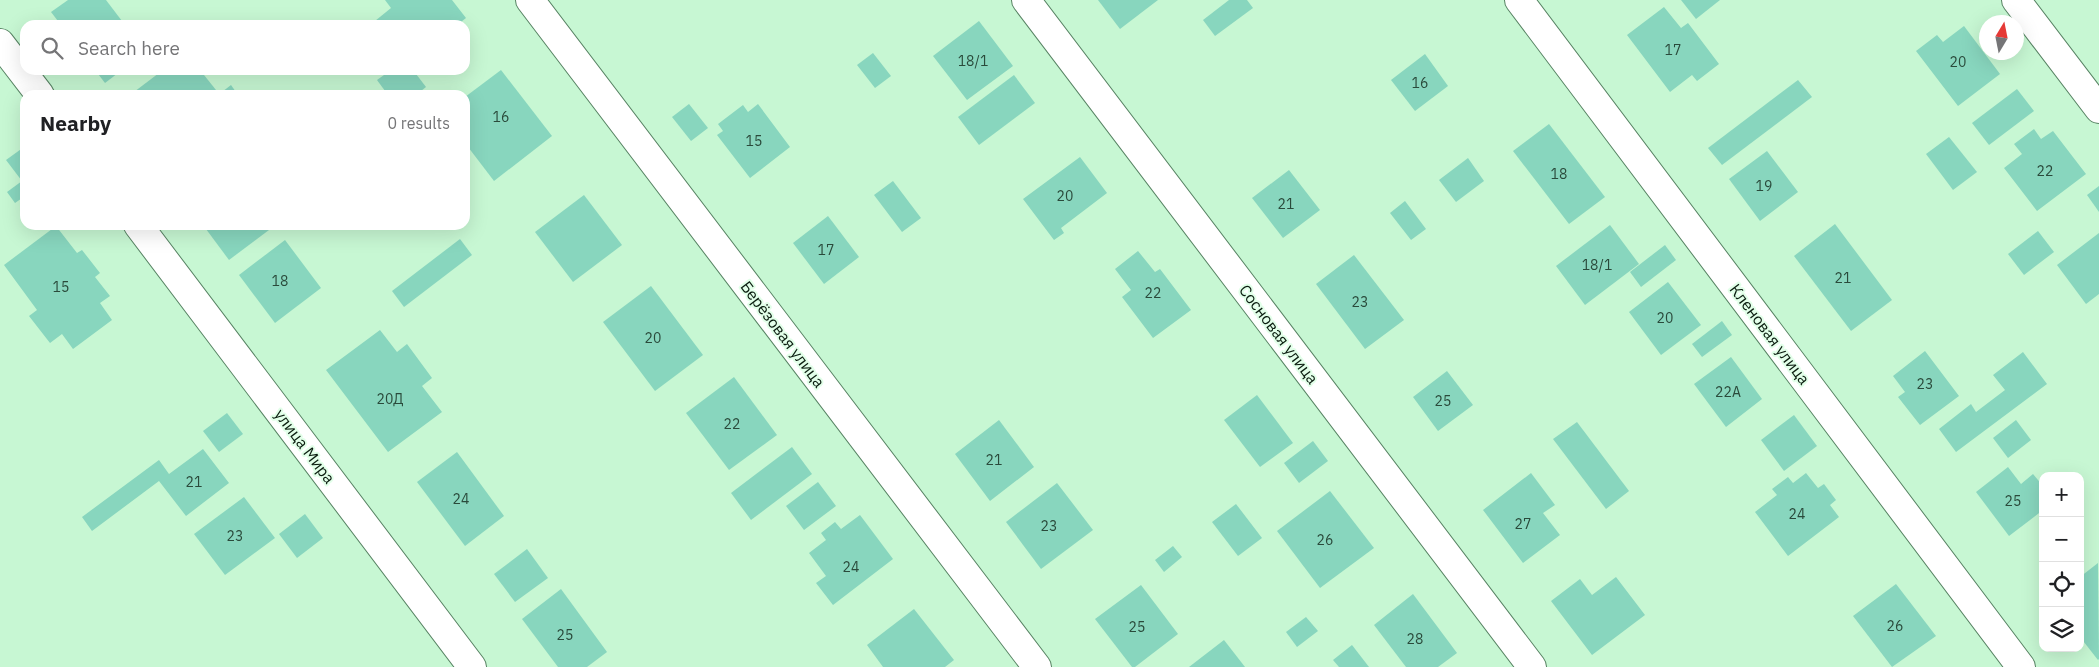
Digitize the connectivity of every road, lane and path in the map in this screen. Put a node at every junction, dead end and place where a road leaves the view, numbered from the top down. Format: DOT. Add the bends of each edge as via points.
graph roads {
  1 [pos="530,0"];
  2 [pos="1026,0"];
  3 [pos="1519,0"];
  4 [pos="2016,0"];
  5 [pos="0,42"];
  6 [pos="20,68"];
  7 [pos="25,75"];
  8 [pos="36,90"];
  9 [pos="2099,110"];
  10 [pos="142,230"];
  11 [pos="472,667"];
  12 [pos="1037,667"];
  13 [pos="1532,667"];
  14 [pos="2021,667"];
  1 -- 12 [label="street, Берёзовая улица"];
  2 -- 13 [label="street, Сосновая улица"];
  3 -- 14 [label="street, Кленовая улица"];
  4 -- 9 [label="street"];
  5 -- 6 [label="street"];
  7 -- 8 [label="street"];
  10 -- 11 [label="street, улица Мира"];
}
